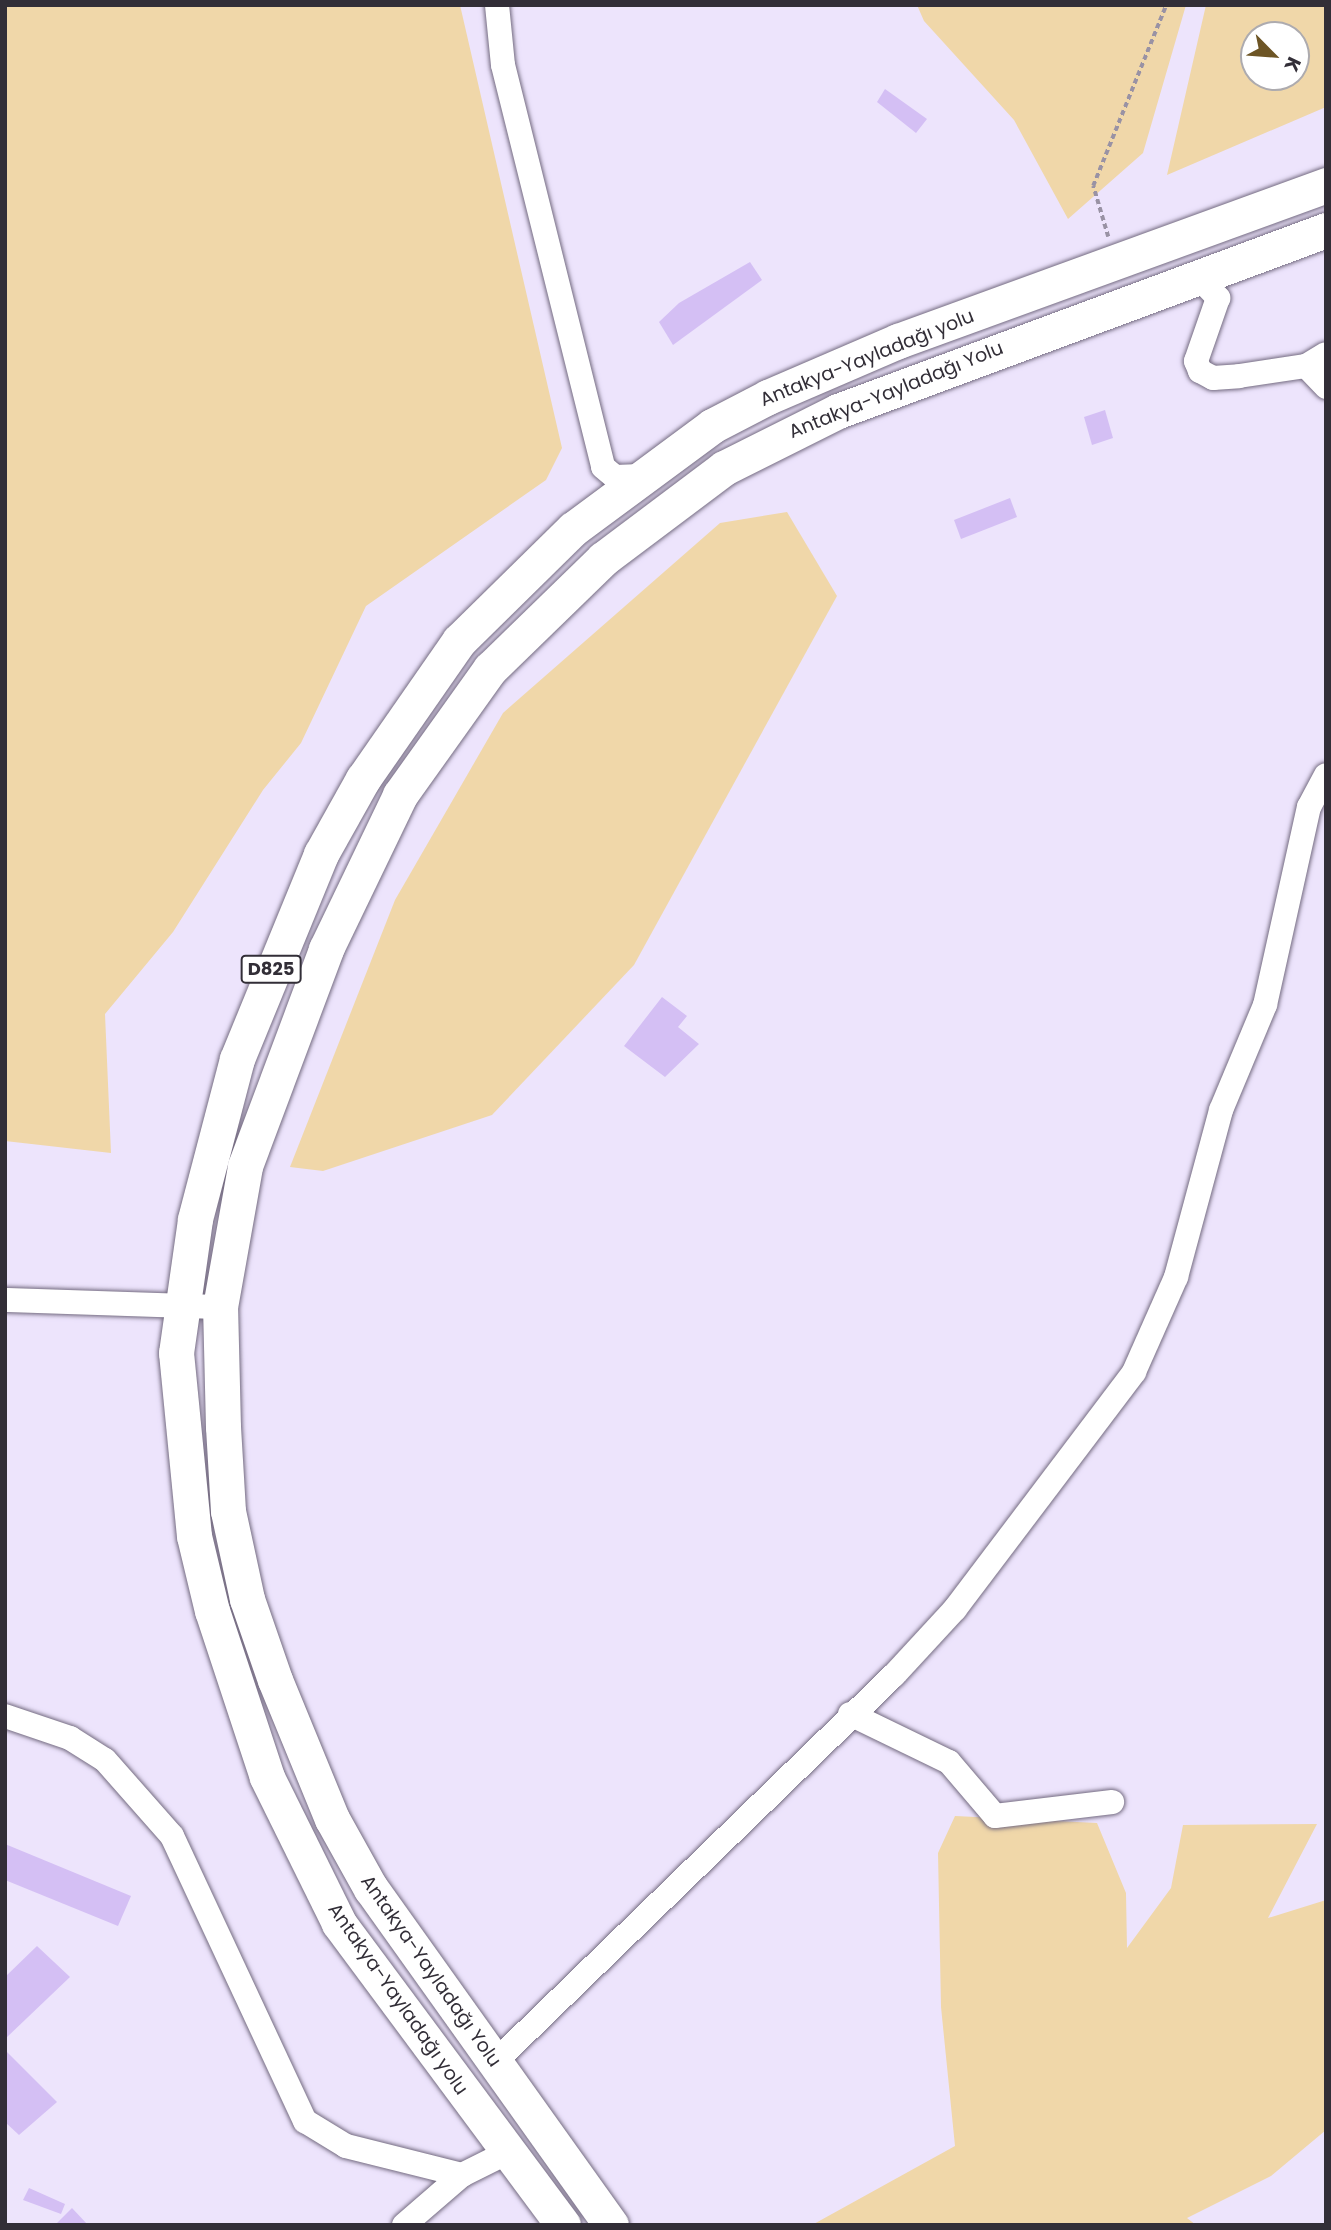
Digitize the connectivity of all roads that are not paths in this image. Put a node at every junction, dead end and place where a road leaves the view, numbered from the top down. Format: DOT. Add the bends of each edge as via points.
graph roads {
  1 [pos="497,5"];
  2 [pos="1326,184"];
  3 [pos="1326,230"];
  4 [pos="1199,278"];
  5 [pos="1316,360"];
  6 [pos="1326,387"];
  7 [pos="641,476"];
  8 [pos="1326,775"];
  9 [pos="5,1300"];
  10 [pos="181,1305"];
  11 [pos="220,1307"];
  12 [pos="849,1714"];
  13 [pos="5,1716"];
  14 [pos="1112,1802"];
  15 [pos="494,2063"];
  16 [pos="508,2151"];
  17 [pos="461,2175"];
  18 [pos="404,2225"];
  19 [pos="564,2225"];
  20 [pos="611,2225"];
  1 -- 7 [label="street" via="503,65 603,467 615,477"];
  2 -- 7 [label="highway, Antakya-Yayladağı yolu / D825" via="823,372 712,426"];
  3 -- 4 [label="highway, Antakya-Yayladağı Yolu / D825"];
  4 -- 5 [label="street" via="1218,298 1196,361 1200,371 1213,378"];
  4 -- 11 [label="highway, Antakya-Yayladağı Yolu / D825" via="912,380 724,468 603,559 490,669 400,795 326,949 245,1166"];
  5 -- 6 [label="street"];
  7 -- 10 [label="highway, Antakya-Yayladağı yolu / D825" via="511,584 459,641 404,714 321,854 237,1059 208,1158"];
  8 -- 12 [label="street" via="1309,807 1265,1005 1222,1110 1176,1277 1135,1372 955,1609"];
  9 -- 10 [label="street"];
  10 -- 11 [label="street"];
  10 -- 16 [label="highway, Antakya-Yayladağı yolu / D825" via="176,1353 194,1536 236,1693 267,1777 339,1923"];
  11 -- 15 [label="highway, Antakya-Yayladağı Yolu / D825" via="228,1511 247,1598 275,1680 332,1819 371,1889"];
  12 -- 14 [label="street" via="949,1762 995,1816"];
  12 -- 15 [label="street"];
  13 -- 17 [label="street" via="70,1738 105,1760 172,1836 305,2121 346,2146"];
  15 -- 20 [label="highway, Antakya-Yayladağı Yolu / D825"];
  16 -- 17 [label="street"];
  16 -- 19 [label="highway, Antakya-Yayladağı yolu / D825"];
  17 -- 18 [label="street"];
}
